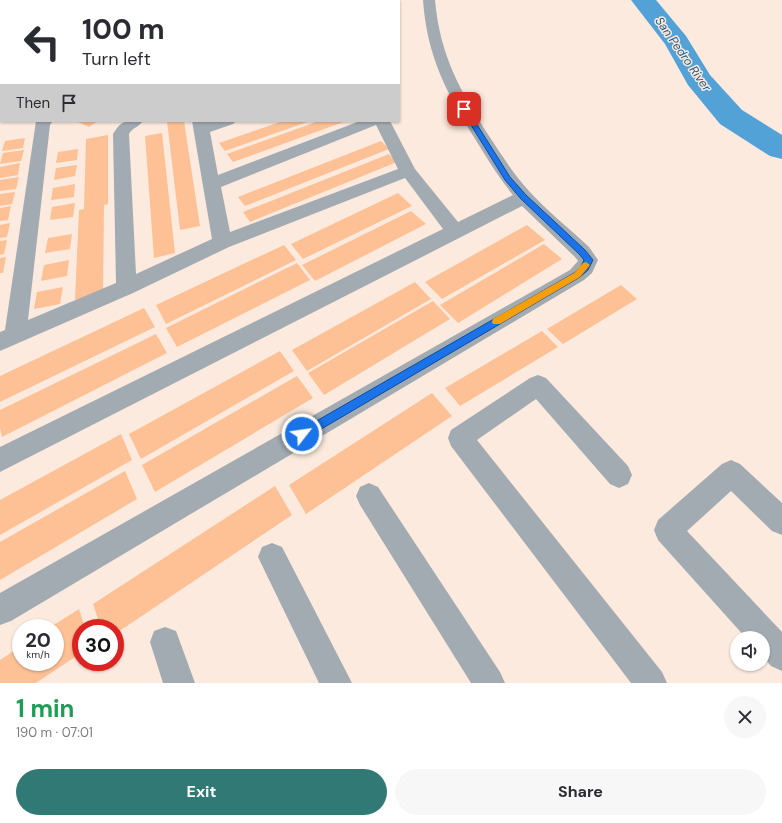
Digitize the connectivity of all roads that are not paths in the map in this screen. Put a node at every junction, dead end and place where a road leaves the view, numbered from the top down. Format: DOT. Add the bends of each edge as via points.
graph roads {
  1 [pos="429,0"];
  2 [pos="44,122"];
  3 [pos="134,122"];
  4 [pos="221,122"];
  5 [pos="371,122"];
  6 [pos="383,122"];
  7 [pos="201,125"];
  8 [pos="408,170"];
  9 [pos="212,184"];
  10 [pos="524,197"];
  11 [pos="455,231"];
  12 [pos="222,242"];
  13 [pos="126,287"];
  14 [pos="7,339"];
  15 [pos="0,460"];
  16 [pos="619,475"];
  17 [pos="369,496"];
  18 [pos="782,521"];
  19 [pos="272,557"];
  20 [pos="0,610"];
  21 [pos="165,642"];
  22 [pos="782,655"];
  23 [pos="180,683"];
  24 [pos="336,683"];
  25 [pos="489,683"];
  26 [pos="651,683"];
  1 -- 10 [label="street" via="429,20 450,84 508,178"];
  2 -- 14 [label="street"];
  3 -- 13 [label="street" via="125,127 121,134"];
  4 -- 7 [label="street"];
  5 -- 9 [label="street"];
  6 -- 8 [label="street"];
  7 -- 9 [label="street"];
  8 -- 11 [label="street"];
  8 -- 12 [label="street"];
  9 -- 12 [label="street"];
  10 -- 11 [label="street"];
  10 -- 20 [label="street" via="588,260 585,268 577,275"];
  11 -- 15 [label="street"];
  12 -- 13 [label="street"];
  13 -- 14 [label="street"];
  16 -- 26 [label="street" via="538,385 460,438"];
  17 -- 25 [label="street"];
  18 -- 22 [label="street" via="731,473 668,530"];
  19 -- 24 [label="street"];
  21 -- 23 [label="street"];
}
